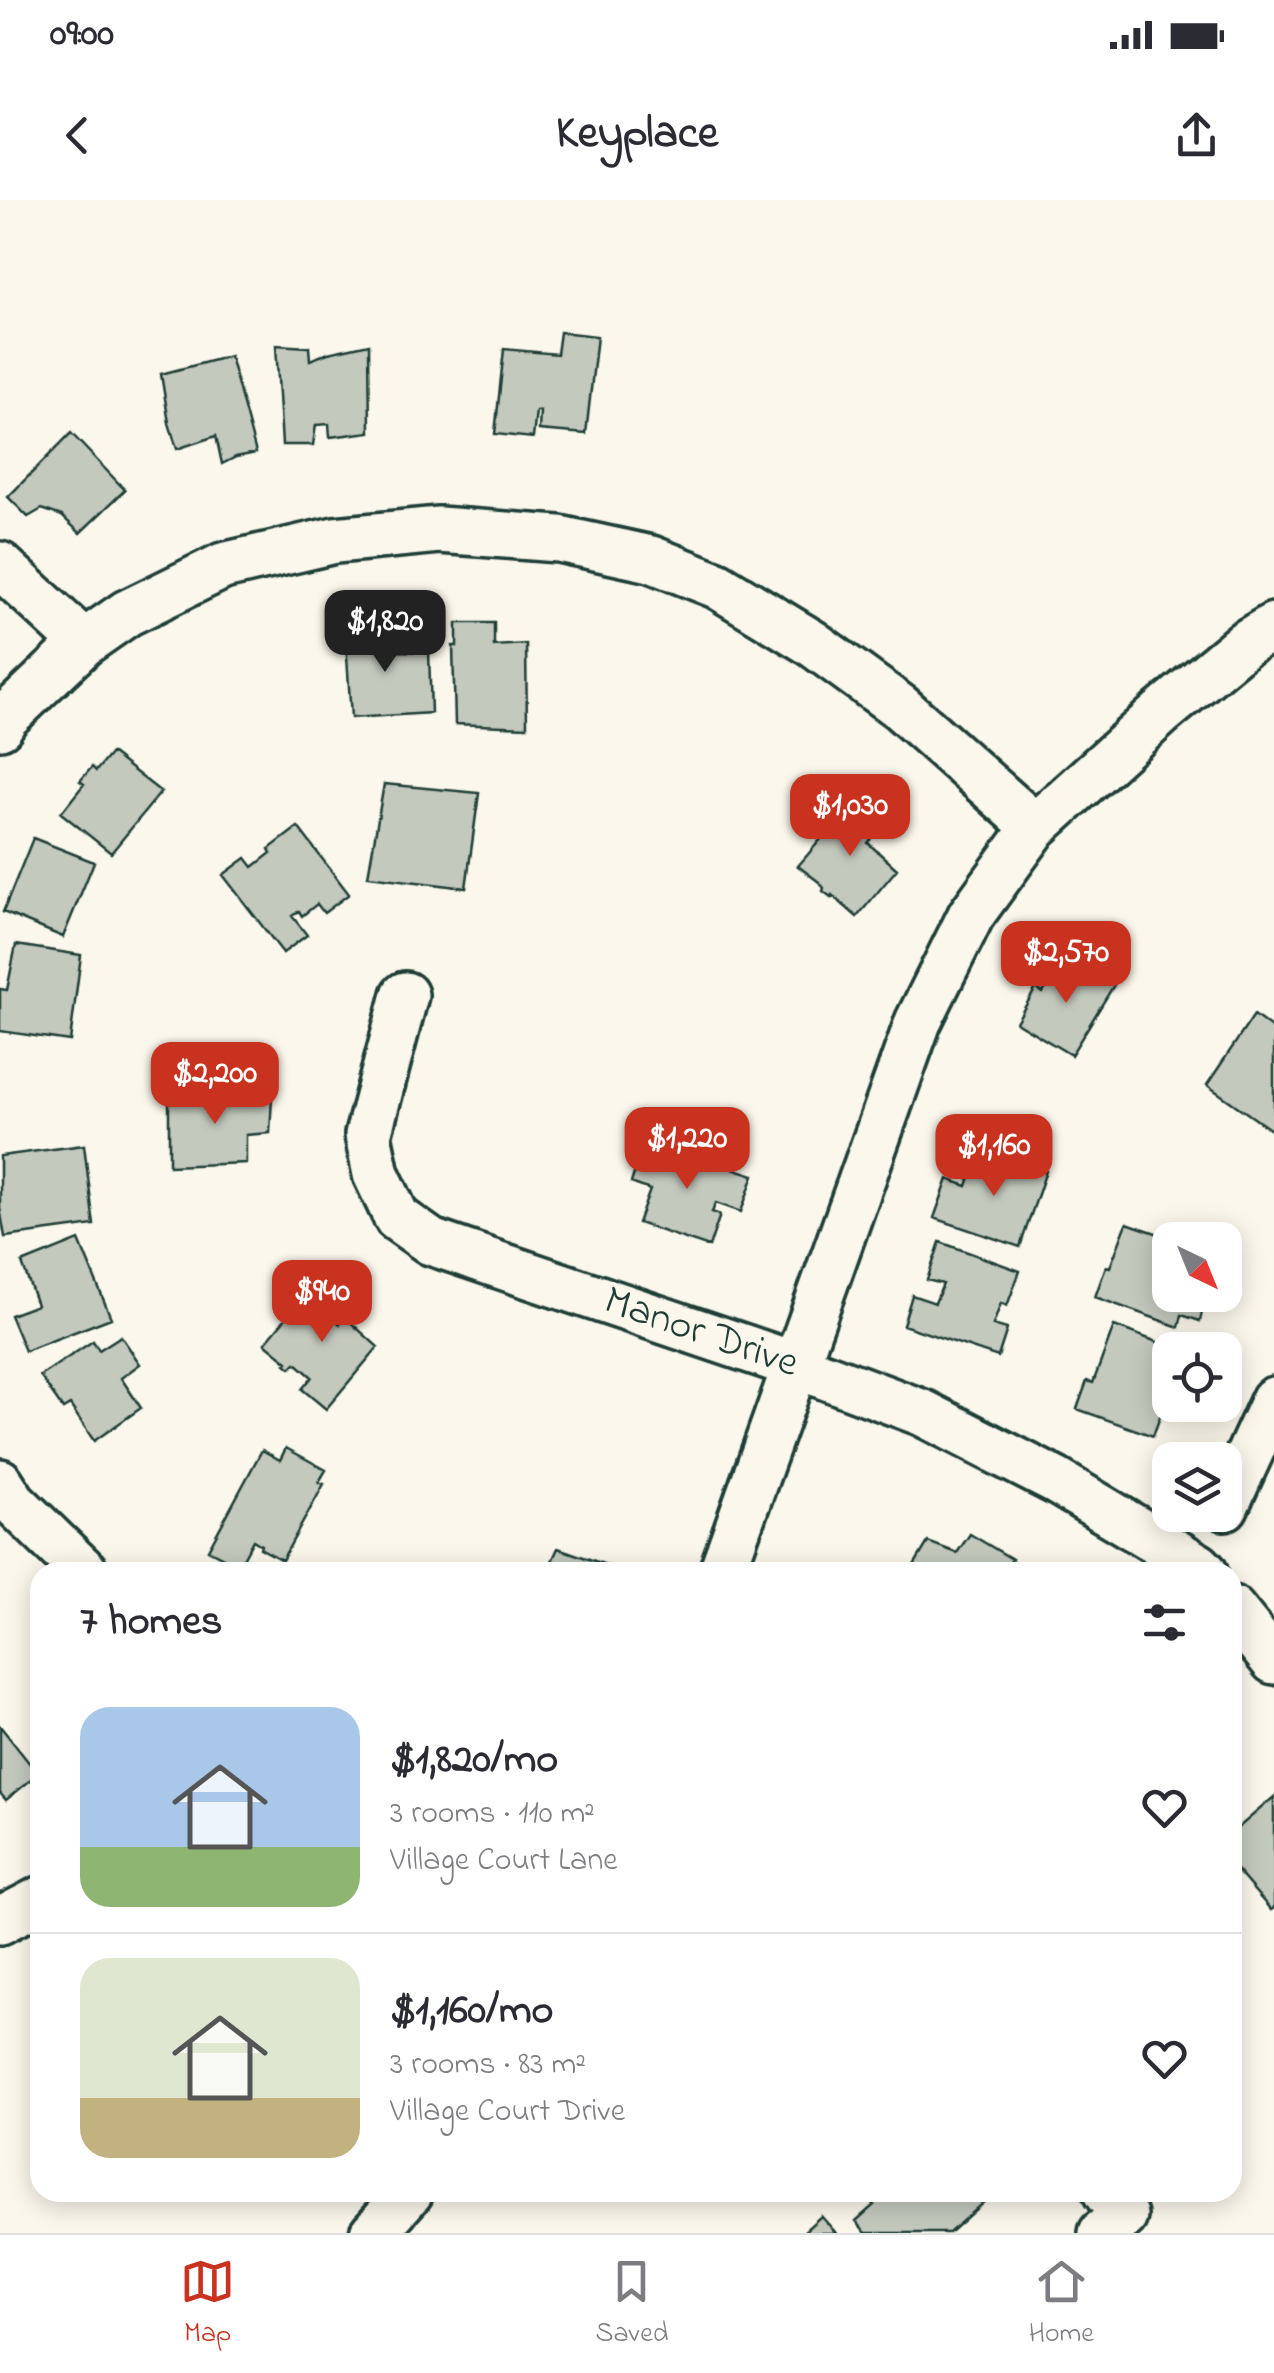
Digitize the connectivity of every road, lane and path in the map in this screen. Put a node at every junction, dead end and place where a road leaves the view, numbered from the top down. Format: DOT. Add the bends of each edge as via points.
graph roads {
  1 [pos="0,565"];
  2 [pos="1274,626"];
  3 [pos="84,643"];
  4 [pos="2,719"];
  5 [pos="1035,827"];
  6 [pos="405,995"];
  7 [pos="795,1365"];
  8 [pos="1274,1400"];
  9 [pos="1242,1471"];
  10 [pos="0,1482"];
  11 [pos="1215,1532"];
  12 [pos="75,1562"];
  13 [pos="726,1562"];
  14 [pos="1189,1562"];
  15 [pos="1204,1562"];
  16 [pos="1242,1622"];
  17 [pos="1274,1662"];
  18 [pos="30,1905"];
  19 [pos="0,1921"];
  20 [pos="401,2202"];
  21 [pos="373,2233"];
  1 -- 3 [label="street"];
  2 -- 5 [label="street" via="1161,713"];
  3 -- 4 [label="street"];
  3 -- 5 [label="street" via="127,612 223,566 335,540 439,530 559,539 651,559 717,586 812,642 900,707"];
  5 -- 7 [label="street" via="972,915 918,1022"];
  6 -- 7 [label="street, Manor Drive" via="368,1136 376,1174 397,1218 432,1242"];
  7 -- 13 [label="street"];
  7 -- 14 [label="street, Manor Drive" via="923,1413 1056,1481"];
  8 -- 9 [label="street"];
  10 -- 12 [label="street"];
  11 -- 15 [label="street"];
  16 -- 17 [label="street"];
  18 -- 19 [label="street"];
  20 -- 21 [label="street"];
}
